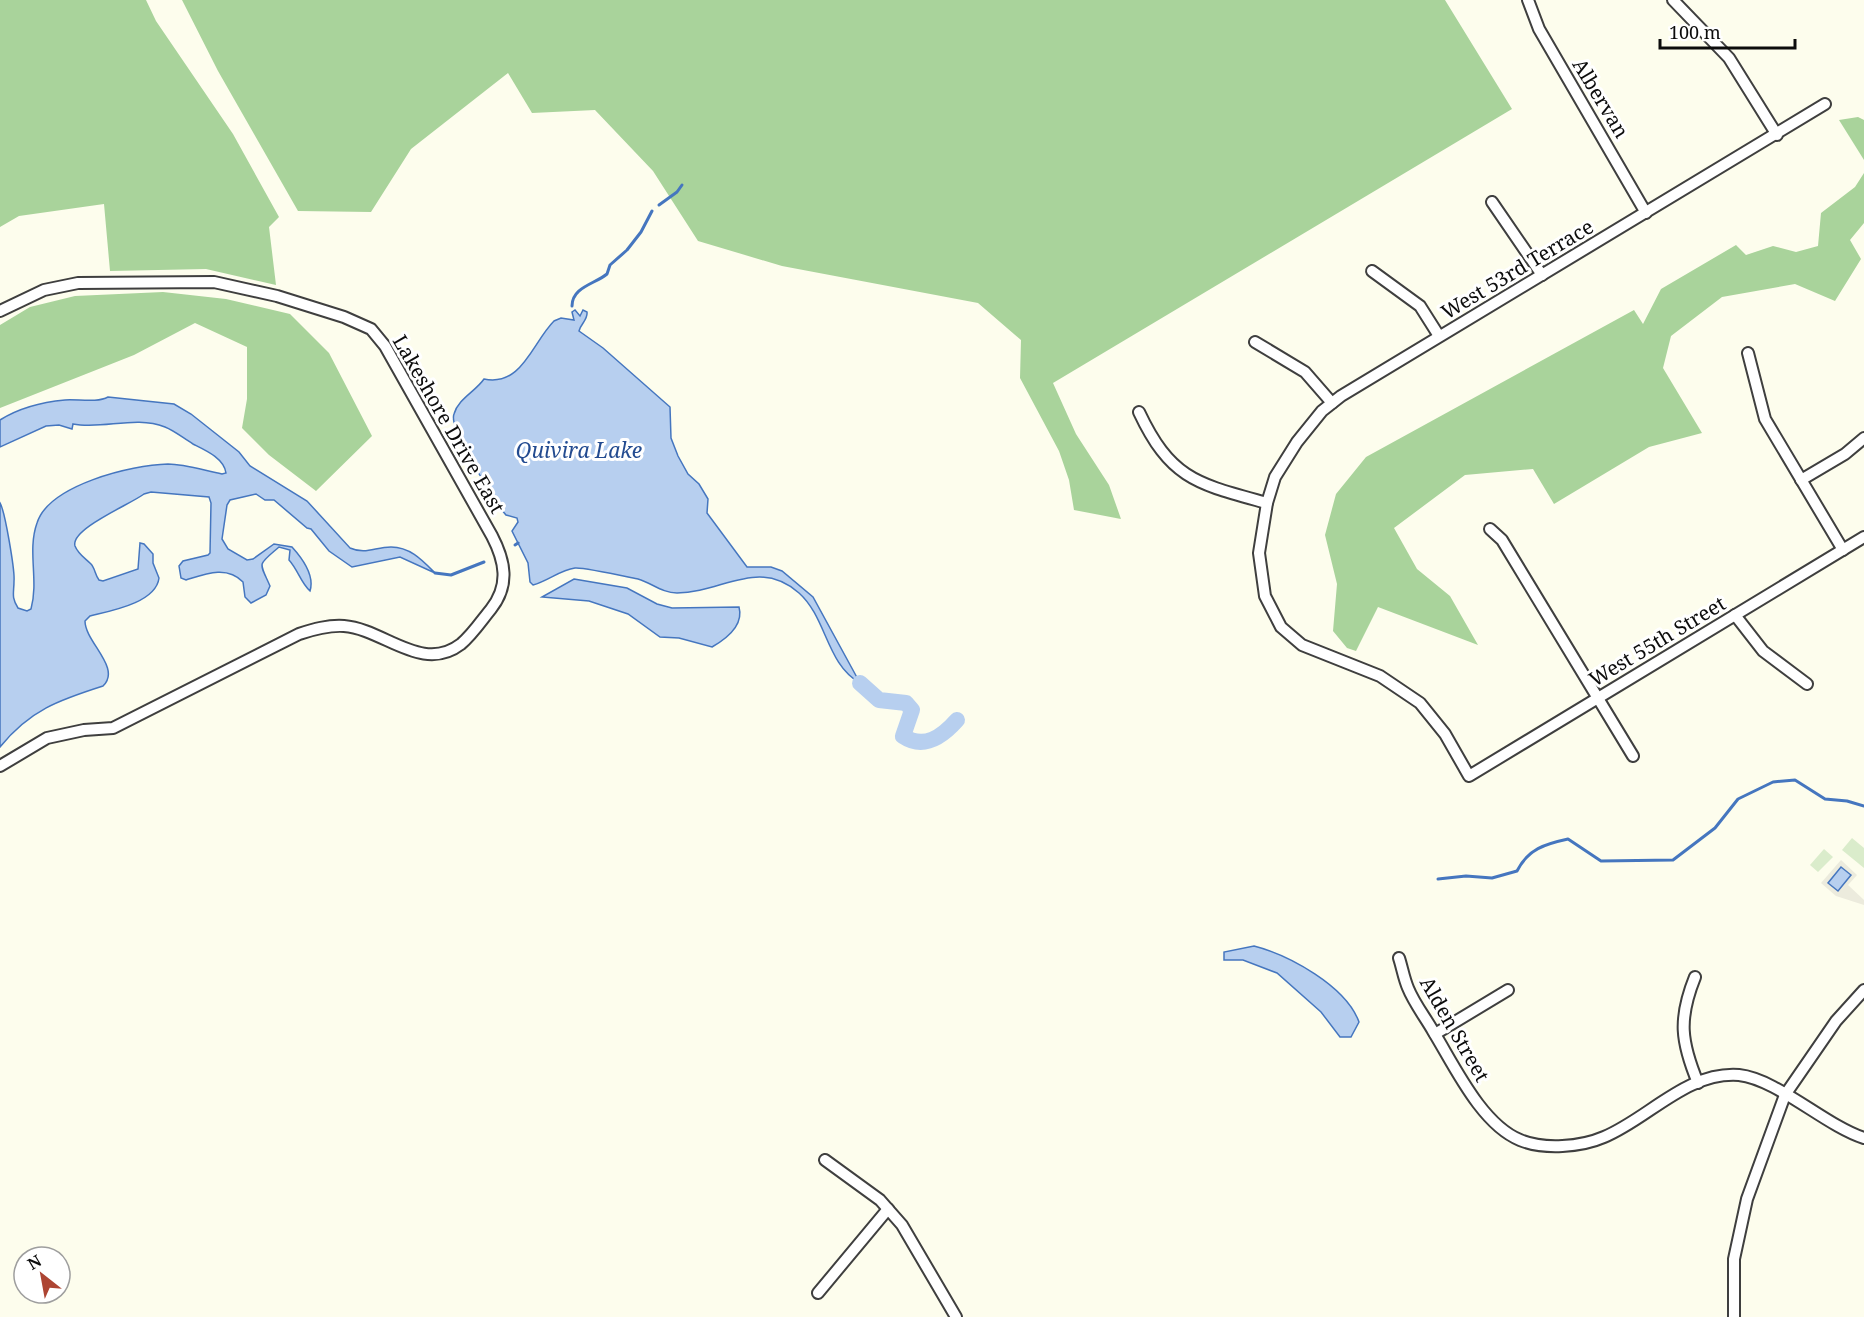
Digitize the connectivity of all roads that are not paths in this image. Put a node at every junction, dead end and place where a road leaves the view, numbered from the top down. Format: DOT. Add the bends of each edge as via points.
graph roads {
  1 [pos="1528,0"];
  2 [pos="1673,0"];
  3 [pos="1825,104"];
  4 [pos="1777,135"];
  5 [pos="1492,202"];
  6 [pos="1646,213"];
  7 [pos="1372,271"];
  8 [pos="1542,275"];
  9 [pos="0,311"];
  10 [pos="1439,336"];
  11 [pos="1256,342"];
  12 [pos="1748,353"];
  13 [pos="1332,403"];
  14 [pos="1139,412"];
  15 [pos="1864,438"];
  16 [pos="1801,480"];
  17 [pos="1267,502"];
  18 [pos="1490,529"];
  19 [pos="1864,537"];
  20 [pos="1843,550"];
  21 [pos="1735,615"];
  22 [pos="1807,684"];
  23 [pos="1599,698"];
  24 [pos="1633,756"];
  25 [pos="0,766"];
  26 [pos="1399,957"];
  27 [pos="1695,977"];
  28 [pos="1508,990"];
  29 [pos="1864,990"];
  30 [pos="1436,1034"];
  31 [pos="1698,1083"];
  32 [pos="1785,1095"];
  33 [pos="1864,1138"];
  34 [pos="825,1160"];
  35 [pos="888,1209"];
  36 [pos="818,1293"];
  37 [pos="956,1317"];
  38 [pos="1734,1317"];
  1 -- 6 [label="street, Albervan" via="1539,29"];
  2 -- 4 [label="street" via="1729,58"];
  3 -- 4 [label="street, West 53rd Terrace"];
  4 -- 6 [label="street, West 53rd Terrace"];
  5 -- 8 [label="street"];
  6 -- 8 [label="street, West 53rd Terrace"];
  7 -- 10 [label="street" via="1413,299"];
  8 -- 10 [label="street, West 53rd Terrace"];
  9 -- 25 [label="street, Lakeshore Drive East" via="44,290 69,284 189,280 267,294 371,329 385,346 503,560 504,581 500,593 462,644 435,655 420,654 346,626 317,628 113,728 47,738"];
  10 -- 13 [label="street, West 53rd Terrace"];
  11 -- 13 [label="street" via="1305,372"];
  12 -- 16 [label="street" via="1765,419"];
  13 -- 17 [label="street, West 53rd Terrace" via="1297,442 1275,477"];
  14 -- 17 [label="street" via="1154,443 1174,466 1198,481"];
  15 -- 16 [label="street"];
  16 -- 20 [label="street"];
  17 -- 23 [label="street, West 55th Street" via="1259,553 1266,596 1281,627 1302,645 1380,676 1420,703 1445,734 1470,776"];
  18 -- 23 [label="street" via="1502,540"];
  19 -- 20 [label="street, West 55th Street"];
  20 -- 21 [label="street, West 55th Street"];
  21 -- 22 [label="street" via="1763,651"];
  21 -- 23 [label="street, West 55th Street"];
  23 -- 24 [label="street"];
  26 -- 30 [label="street, Alden Street" via="1408,988"];
  27 -- 31 [label="street" via="1686,1000 1683,1039"];
  28 -- 30 [label="street"];
  29 -- 32 [label="street" via="1836,1021"];
  30 -- 31 [label="street, Alden Street" via="1476,1101 1499,1126 1520,1140 1577,1145 1605,1137"];
  31 -- 32 [label="street, Alden Street" via="1740,1075"];
  32 -- 33 [label="street, Alden Street"];
  32 -- 38 [label="street" via="1745,1209 1734,1259"];
  34 -- 35 [label="street"];
  35 -- 36 [label="street"];
  35 -- 37 [label="street" via="902,1225"];
}
